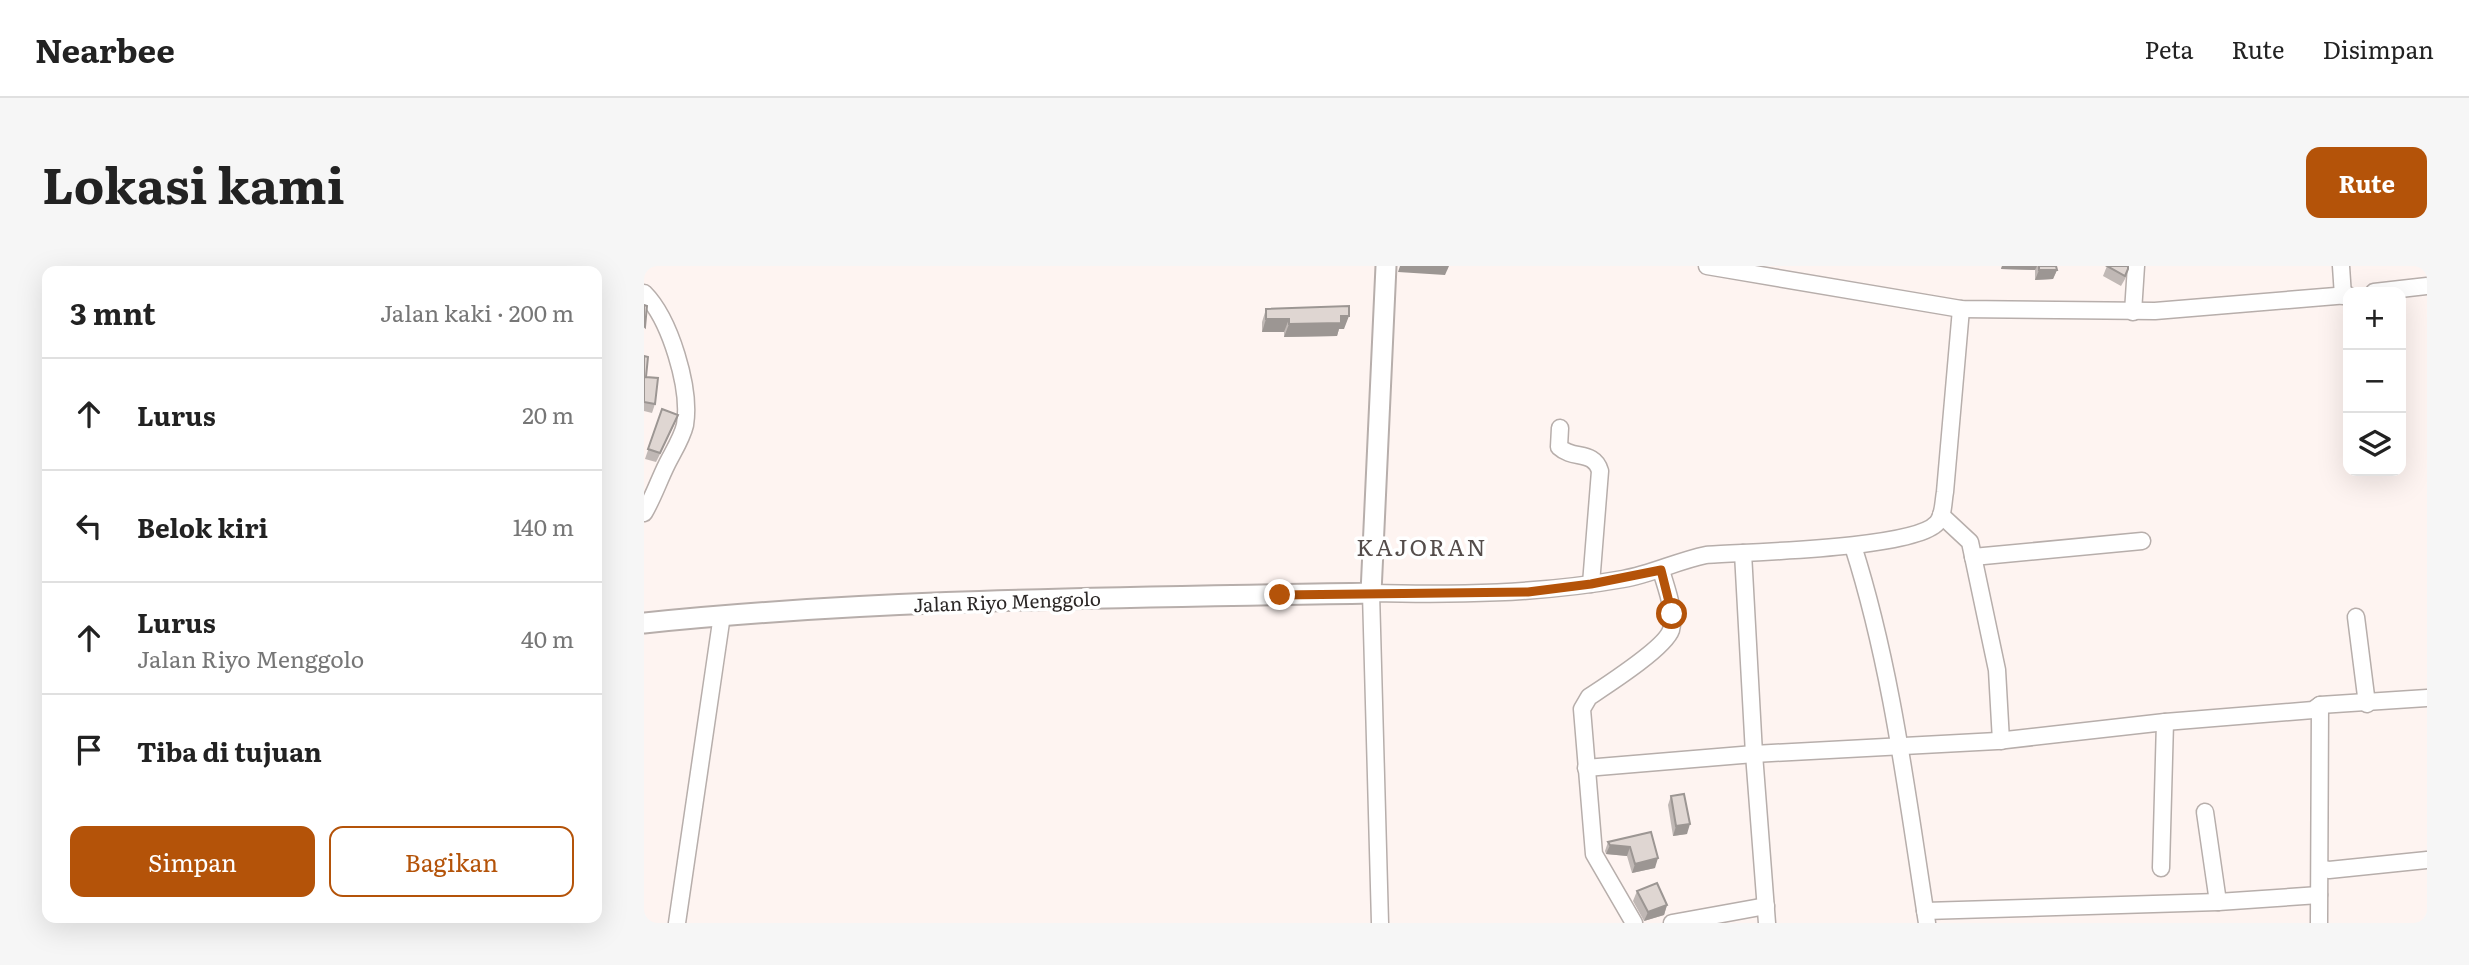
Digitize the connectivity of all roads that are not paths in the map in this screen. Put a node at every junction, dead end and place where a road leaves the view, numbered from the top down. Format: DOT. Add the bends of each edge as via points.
graph roads {
  1 [pos="1387,266"];
  2 [pos="1715,266"];
  3 [pos="2136,266"];
  4 [pos="2341,266"];
  5 [pos="2427,286"];
  6 [pos="2343,287"];
  7 [pos="2406,288"];
  8 [pos="2343,292"];
  9 [pos="644,293"];
  10 [pos="2133,312"];
  11 [pos="1960,317"];
  12 [pos="1560,428"];
  13 [pos="650,489"];
  14 [pos="644,513"];
  15 [pos="1941,516"];
  16 [pos="2142,541"];
  17 [pos="1853,545"];
  18 [pos="1743,553"];
  19 [pos="1972,557"];
  20 [pos="1661,570"];
  21 [pos="1591,584"];
  22 [pos="1371,593"];
  23 [pos="722,615"];
  24 [pos="2357,617"];
  25 [pos="644,623"];
  26 [pos="2427,698"];
  27 [pos="2367,704"];
  28 [pos="2320,705"];
  29 [pos="2165,722"];
  30 [pos="2001,741"];
  31 [pos="1901,744"];
  32 [pos="1754,754"];
  33 [pos="1586,768"];
  34 [pos="2205,812"];
  35 [pos="2427,860"];
  36 [pos="2161,868"];
  37 [pos="2320,868"];
  38 [pos="2319,895"];
  39 [pos="2218,902"];
  40 [pos="1766,906"];
  41 [pos="1926,917"];
  42 [pos="677,923"];
  43 [pos="1380,923"];
  44 [pos="1634,923"];
  45 [pos="1672,923"];
  46 [pos="1767,923"];
  47 [pos="2319,923"];
  1 -- 22 [label="street"];
  2 -- 11 [label="street"];
  3 -- 10 [label="street"];
  4 -- 6 [label="street"];
  5 -- 7 [label="street"];
  8 -- 10 [label="street"];
  9 -- 13 [label="street" via="669,336 685,396 683,431"];
  10 -- 11 [label="street"];
  11 -- 15 [label="street"];
  12 -- 21 [label="street" via="1559,447 1566,453 1593,458 1600,471"];
  13 -- 14 [label="street"];
  15 -- 17 [label="street" via="1934,526 1916,533"];
  15 -- 19 [label="street" via="1968,538"];
  16 -- 19 [label="street"];
  17 -- 18 [label="street"];
  17 -- 31 [label="street"];
  18 -- 20 [label="street" via="1691,558"];
  18 -- 32 [label="street"];
  19 -- 30 [label="street" via="1997,670"];
  20 -- 21 [label="street"];
  20 -- 33 [label="street" via="1672,614 1670,633 1586,701 1582,713"];
  21 -- 22 [label="street" via="1516,593"];
  22 -- 23 [label="street, Jalan Riyo Menggolo" via="967,602"];
  22 -- 43 [label="street"];
  23 -- 25 [label="street, Jalan Riyo Menggolo"];
  23 -- 42 [label="street"];
  24 -- 27 [label="street"];
  26 -- 27 [label="street"];
  27 -- 28 [label="street"];
  28 -- 29 [label="street" via="2313,710"];
  28 -- 37 [label="street"];
  29 -- 30 [label="street"];
  29 -- 36 [label="street"];
  30 -- 31 [label="street"];
  31 -- 32 [label="street"];
  31 -- 41 [label="street"];
  32 -- 33 [label="street"];
  32 -- 40 [label="street"];
  33 -- 44 [label="street" via="1594,854"];
  34 -- 39 [label="street"];
  35 -- 37 [label="street"];
  37 -- 38 [label="street"];
  38 -- 39 [label="street"];
  38 -- 47 [label="street"];
  39 -- 41 [label="street"];
  40 -- 45 [label="street"];
  40 -- 46 [label="street"];
}
